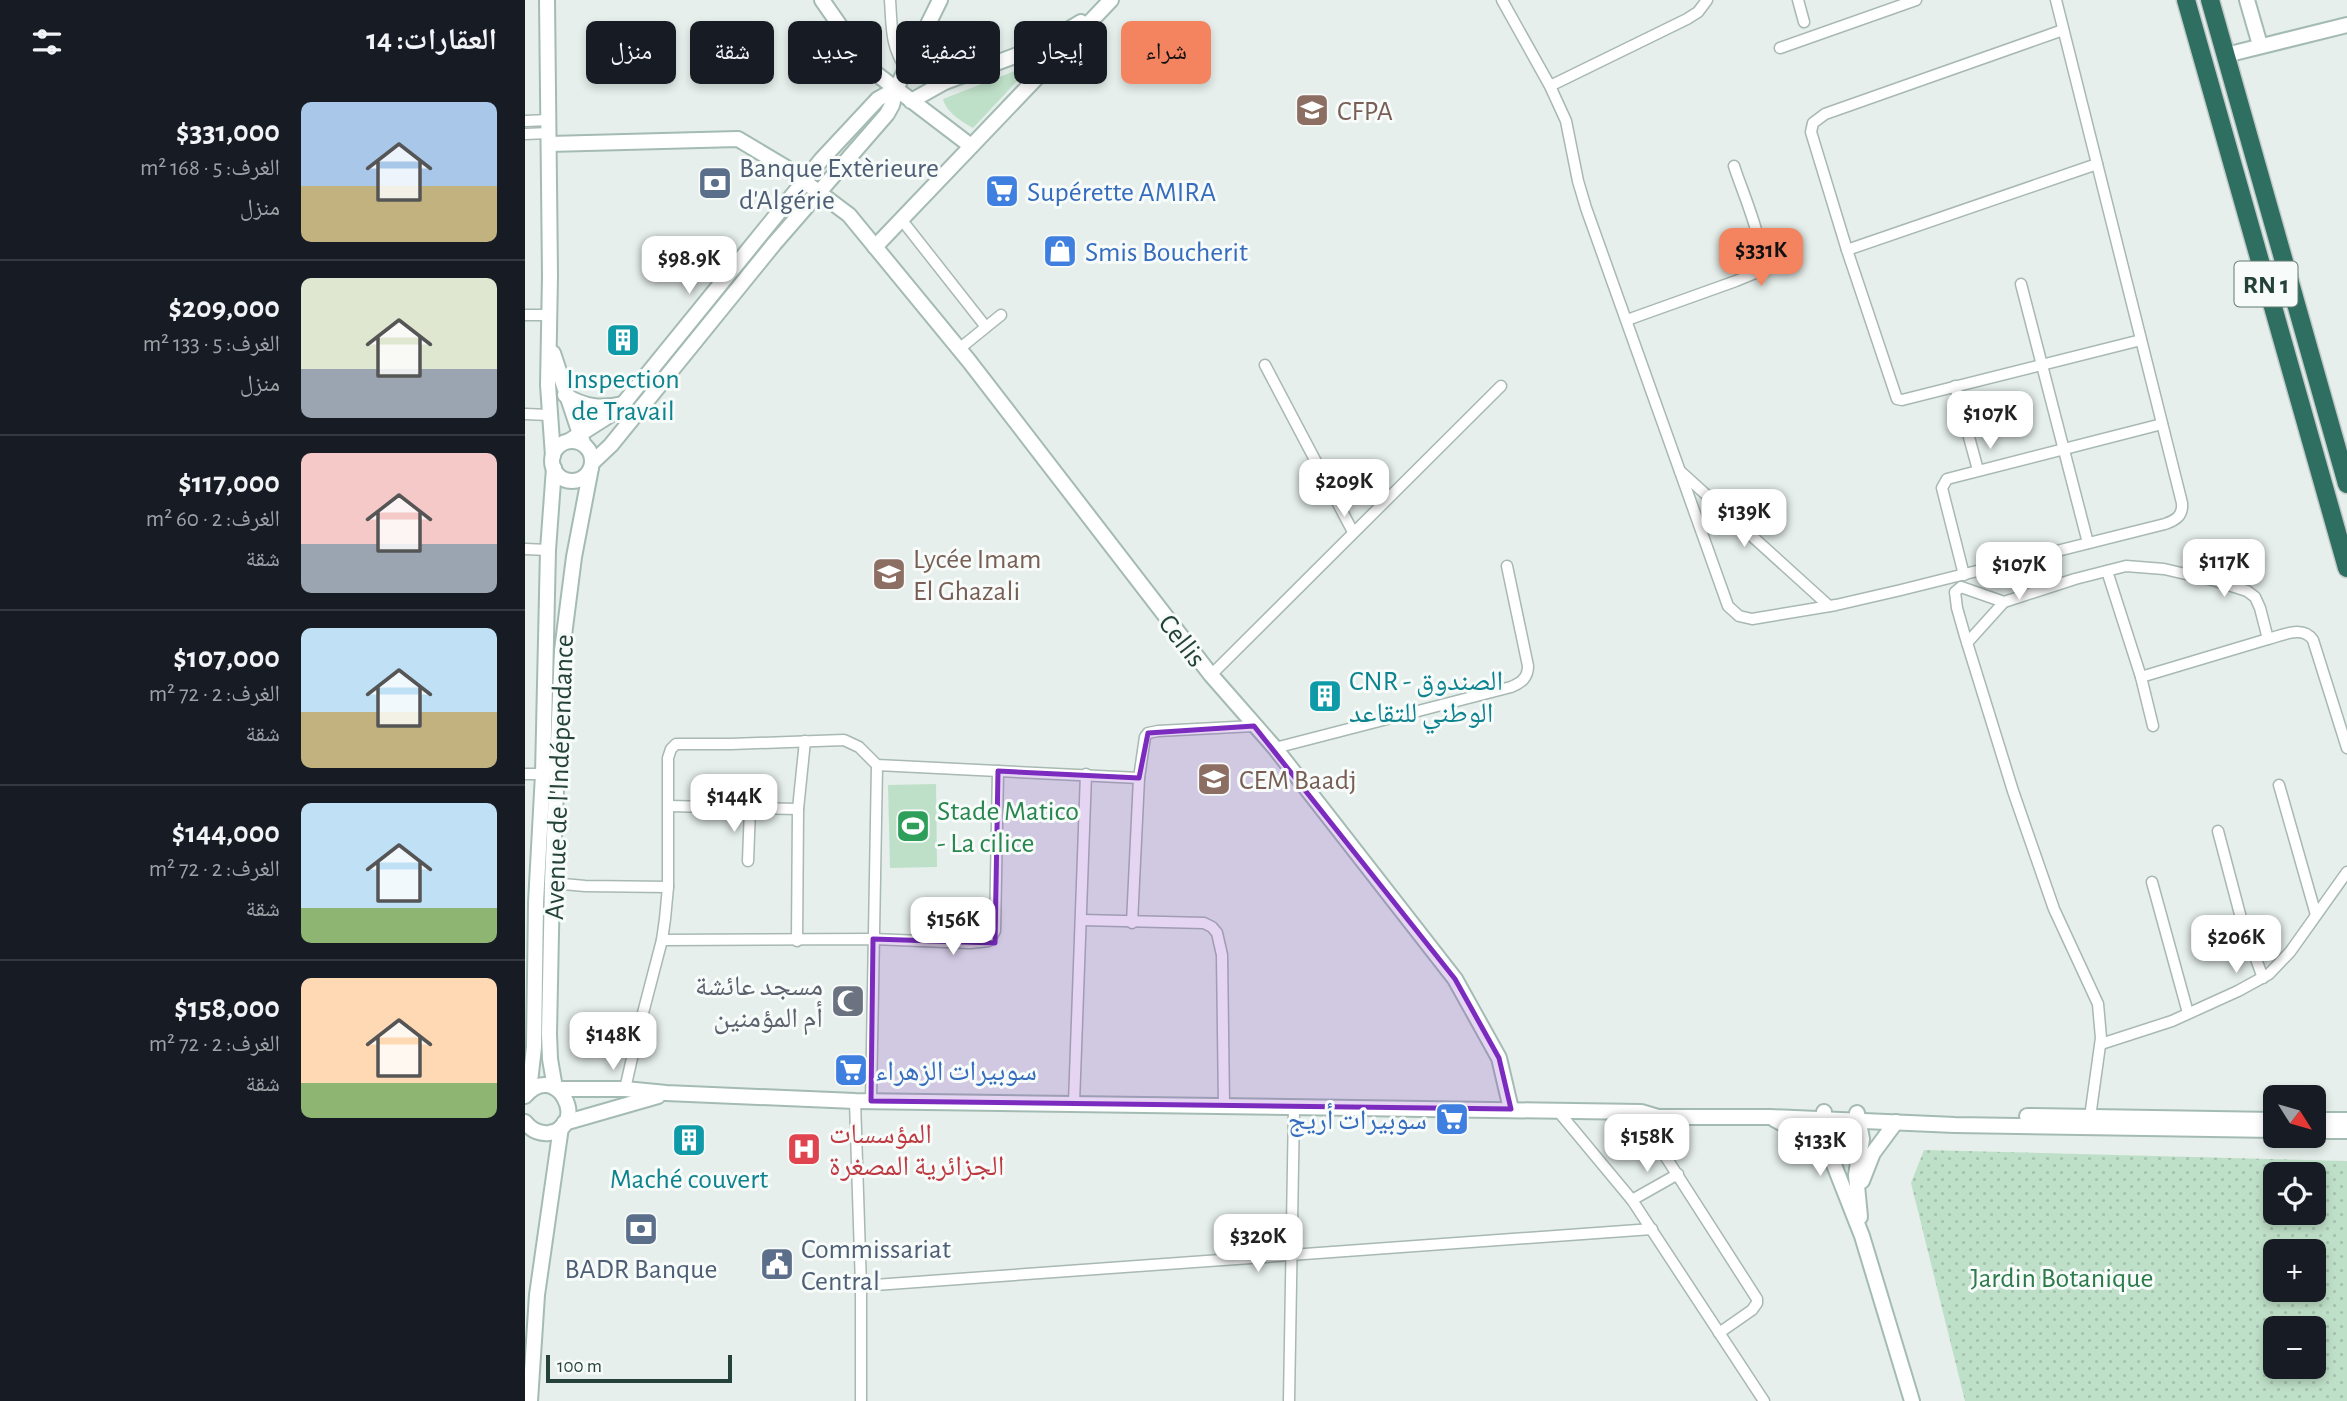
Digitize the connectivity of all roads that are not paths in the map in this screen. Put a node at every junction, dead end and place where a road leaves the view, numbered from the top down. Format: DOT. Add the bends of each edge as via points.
graph roads {
  1 [pos="547,0"];
  2 [pos="822,0"];
  3 [pos="890,0"];
  4 [pos="940,0"];
  5 [pos="1111,0"];
  6 [pos="1502,0"];
  7 [pos="1707,0"];
  8 [pos="1798,0"];
  9 [pos="1916,0"];
  10 [pos="2056,0"];
  11 [pos="2186,0"];
  12 [pos="2210,0"];
  13 [pos="2247,0"];
  14 [pos="930,21"];
  15 [pos="1804,22"];
  16 [pos="2347,25"];
  17 [pos="2063,30"];
  18 [pos="2260,46"];
  19 [pos="1780,48"];
  20 [pos="896,52"];
  21 [pos="2226,55"];
  22 [pos="898,84"];
  23 [pos="1550,86"];
  24 [pos="896,89"];
  25 [pos="911,101"];
  26 [pos="525,121"];
  27 [pos="549,132"];
  28 [pos="525,134"];
  29 [pos="971,146"];
  30 [pos="2097,164"];
  31 [pos="1734,166"];
  32 [pos="804,182"];
  33 [pos="819,192"];
  34 [pos="901,219"];
  35 [pos="875,247"];
  36 [pos="1847,250"];
  37 [pos="2021,284"];
  38 [pos="525,315"];
  39 [pos="550,315"];
  40 [pos="1001,315"];
  41 [pos="1627,320"];
  42 [pos="986,327"];
  43 [pos="549,338"];
  44 [pos="2141,340"];
  45 [pos="959,349"];
  46 [pos="1265,365"];
  47 [pos="2040,365"];
  48 [pos="1501,386"];
  49 [pos="1955,386"];
  50 [pos="565,395"];
  51 [pos="624,403"];
  52 [pos="525,414"];
  53 [pos="549,415"];
  54 [pos="2162,424"];
  55 [pos="577,440"];
  56 [pos="2063,449"];
  57 [pos="553,462"];
  58 [pos="591,466"];
  59 [pos="1978,470"];
  60 [pos="1679,471"];
  61 [pos="2347,484"];
  62 [pos="1353,532"];
  63 [pos="2088,543"];
  64 [pos="525,549"];
  65 [pos="548,550"];
  66 [pos="1507,566"];
  67 [pos="2347,568"];
  68 [pos="2108,571"];
  69 [pos="1964,575"];
  70 [pos="2004,601"];
  71 [pos="1829,606"];
  72 [pos="2268,639"];
  73 [pos="1967,643"];
  74 [pos="1210,675"];
  75 [pos="2141,677"];
  76 [pos="1254,726"];
  77 [pos="2153,726"];
  78 [pos="805,741"];
  79 [pos="1275,748"];
  80 [pos="2347,748"];
  81 [pos="877,765"];
  82 [pos="998,771"];
  83 [pos="525,774"];
  84 [pos="543,774"];
  85 [pos="1086,774"];
  86 [pos="1139,778"];
  87 [pos="2279,785"];
  88 [pos="669,806"];
  89 [pos="750,808"];
  90 [pos="798,809"];
  91 [pos="2218,831"];
  92 [pos="748,861"];
  93 [pos="2347,872"];
  94 [pos="2151,882"];
  95 [pos="552,883"];
  96 [pos="669,887"];
  97 [pos="530,903"];
  98 [pos="2316,915"];
  99 [pos="1082,920"];
  100 [pos="1132,923"];
  101 [pos="873,939"];
  102 [pos="662,940"];
  103 [pos="797,941"];
  104 [pos="2263,978"];
  105 [pos="2188,1013"];
  106 [pos="2101,1044"];
  107 [pos="557,1089"];
  108 [pos="625,1089"];
  109 [pos="666,1093"];
  110 [pos="527,1094"];
  111 [pos="855,1101"];
  112 [pos="871,1101"];
  113 [pos="1074,1103"];
  114 [pos="1224,1106"];
  115 [pos="1294,1107"];
  116 [pos="1511,1109"];
  117 [pos="1557,1111"];
  118 [pos="1641,1112"];
  119 [pos="1824,1114"];
  120 [pos="1770,1117"];
  121 [pos="1858,1117"];
  122 [pos="2090,1117"];
  123 [pos="2263,1120"];
  124 [pos="2326,1120"];
  125 [pos="2347,1120"];
  126 [pos="525,1122"];
  127 [pos="1896,1122"];
  128 [pos="563,1125"];
  129 [pos="2263,1130"];
  130 [pos="2326,1131"];
  131 [pos="2347,1131"];
  132 [pos="1653,1137"];
  133 [pos="1833,1163"];
  134 [pos="1678,1174"];
  135 [pos="1858,1192"];
  136 [pos="1632,1200"];
  137 [pos="1652,1229"];
  138 [pos="1862,1236"];
  139 [pos="1290,1256"];
  140 [pos="861,1286"];
  141 [pos="1719,1333"];
  142 [pos="530,1401"];
  143 [pos="861,1401"];
  144 [pos="1289,1401"];
  145 [pos="1764,1401"];
  146 [pos="1912,1401"];
  1 -- 27 [label="main road, Avenue de l'Indépendance"];
  2 -- 24 [label="main road" via="870,69"];
  3 -- 20 [label="street"];
  4 -- 14 [label="main road"];
  5 -- 25 [label="main road" via="1039,47 945,82"];
  5 -- 29 [label="main road"];
  6 -- 23 [label="street"];
  7 -- 23 [label="street" via="1687,19"];
  8 -- 15 [label="street"];
  9 -- 19 [label="street"];
  10 -- 17 [label="street"];
  11 -- 67 [label="highway, RN 1"];
  12 -- 21 [label="highway, RN 1"];
  13 -- 18 [label="main road"];
  16 -- 18 [label="main road"];
  17 -- 30 [label="street"];
  17 -- 36 [label="street" via="1816,119 1811,132"];
  18 -- 21 [label="main road"];
  21 -- 61 [label="highway, RN 1"];
  22 -- 24 [label="main road"];
  23 -- 41 [label="street" via="1566,121 1578,181"];
  24 -- 25 [label="main road"];
  24 -- 32 [label="main road" via="867,110"];
  24 -- 33 [label="main road" via="887,114"];
  25 -- 29 [label="main road"];
  26 -- 27 [label="street"];
  27 -- 28 [label="street"];
  27 -- 32 [label="main road, Cellis" via="739,139"];
  27 -- 39 [label="main road, Avenue de l'Indépendance"];
  29 -- 34 [label="main road"];
  30 -- 36 [label="street"];
  30 -- 44 [label="street"];
  31 -- 41 [label="street" via="1756,233 1761,268"];
  32 -- 33 [label="main road, Cellis"];
  32 -- 51 [label="main road"];
  33 -- 35 [label="main road, Cellis" via="849,215"];
  33 -- 58 [label="main road"];
  34 -- 35 [label="main road"];
  34 -- 42 [label="street"];
  35 -- 45 [label="main road, Cellis"];
  36 -- 49 [label="street" via="1895,397 1902,400"];
  37 -- 47 [label="street"];
  38 -- 39 [label="street"];
  39 -- 43 [label="main road, Avenue de l'Indépendance"];
  40 -- 42 [label="street"];
  41 -- 60 [label="street"];
  42 -- 45 [label="street"];
  43 -- 50 [label="main road, Avenue de l'Indépendance"];
  43 -- 53 [label="main road, Avenue de l'Indépendance"];
  44 -- 47 [label="street"];
  44 -- 54 [label="street"];
  45 -- 74 [label="main road, Cellis"];
  46 -- 62 [label="street"];
  47 -- 49 [label="street"];
  47 -- 56 [label="street"];
  48 -- 62 [label="street"];
  49 -- 59 [label="street"];
  50 -- 51 [label="main road" via="588,406"];
  50 -- 55 [label="main road, Avenue de l'Indépendance"];
  51 -- 55 [label="main road"];
  52 -- 53 [label="street"];
  53 -- 57 [label="main road, Avenue de l'Indépendance"];
  54 -- 56 [label="street"];
  54 -- 63 [label="street" via="2181,513 2175,521"];
  55 -- 57 [label="main road" via="559,446"];
  55 -- 58 [label="main road" via="590,452"];
  56 -- 59 [label="street"];
  56 -- 63 [label="street"];
  57 -- 58 [label="main road" via="562,478 569,480 582,478"];
  57 -- 65 [label="main road, Avenue de l'Indépendance"];
  58 -- 95 [label="main road, Avenue de l'Indépendance" via="562,651"];
  59 -- 69 [label="street" via="1947,479 1942,488"];
  60 -- 71 [label="street"];
  60 -- 71 [label="street" via="1733,612 1752,619"];
  62 -- 74 [label="street"];
  63 -- 69 [label="street"];
  64 -- 65 [label="street"];
  65 -- 84 [label="main road, Avenue de l'Indépendance"];
  66 -- 79 [label="street" via="1528,666 1521,682"];
  68 -- 70 [label="street"];
  68 -- 72 [label="street" via="2140,566 2164,569 2247,591 2260,608"];
  68 -- 75 [label="street"];
  69 -- 71 [label="street"];
  70 -- 73 [label="street"];
  70 -- 73 [label="street" via="1957,589"];
  72 -- 75 [label="street"];
  72 -- 80 [label="street" via="2301,631 2310,635"];
  73 -- 106 [label="street" via="2054,909 2098,1004"];
  74 -- 76 [label="main road, Cellis"];
  75 -- 77 [label="street"];
  76 -- 79 [label="main road, Cellis"];
  76 -- 86 [label="street" via="1148,733"];
  78 -- 81 [label="street" via="843,740"];
  78 -- 88 [label="street" via="677,744 668,758"];
  78 -- 90 [label="street"];
  79 -- 116 [label="main road, Cellis" via="1455,979 1499,1058"];
  81 -- 82 [label="street"];
  81 -- 101 [label="street"];
  82 -- 85 [label="street"];
  82 -- 101 [label="street" via="993,936 985,943"];
  83 -- 84 [label="street"];
  84 -- 97 [label="main road, Avenue de l'Indépendance"];
  85 -- 86 [label="street"];
  85 -- 99 [label="street"];
  86 -- 100 [label="street"];
  87 -- 98 [label="street"];
  88 -- 89 [label="street"];
  88 -- 96 [label="street"];
  89 -- 90 [label="street"];
  89 -- 92 [label="street"];
  90 -- 103 [label="street"];
  91 -- 104 [label="street"];
  93 -- 98 [label="street"];
  94 -- 105 [label="street"];
  95 -- 96 [label="street"];
  95 -- 107 [label="main road, Avenue de l'Indépendance" via="549,1046"];
  96 -- 102 [label="street"];
  97 -- 110 [label="main road, Avenue de l'Indépendance" via="534,1047"];
  98 -- 104 [label="street" via="2279,966"];
  99 -- 100 [label="street"];
  99 -- 113 [label="street"];
  100 -- 114 [label="street" via="1195,922 1212,926 1217,933 1222,955"];
  101 -- 103 [label="street"];
  101 -- 112 [label="street"];
  102 -- 103 [label="street"];
  102 -- 108 [label="street"];
  104 -- 105 [label="street"];
  105 -- 106 [label="street"];
  106 -- 122 [label="street"];
  107 -- 108 [label="main road"];
  107 -- 110 [label="main road" via="542,1086"];
  107 -- 128 [label="main road, Avenue de l'Indépendance" via="569,1109"];
  108 -- 109 [label="main road"];
  109 -- 111 [label="main road"];
  109 -- 128 [label="main road"];
  111 -- 112 [label="main road"];
  111 -- 140 [label="street"];
  112 -- 113 [label="main road"];
  113 -- 114 [label="main road"];
  114 -- 115 [label="main road"];
  115 -- 116 [label="main road"];
  115 -- 139 [label="street"];
  116 -- 117 [label="main road"];
  117 -- 118 [label="main road"];
  117 -- 136 [label="street"];
  118 -- 119 [label="main road" via="1657,1107"];
  118 -- 120 [label="main road" via="1658,1117"];
  119 -- 120 [label="main road"];
  119 -- 121 [label="main road"];
  119 -- 133 [label="main road"];
  120 -- 133 [label="main road" via="1807,1137"];
  121 -- 122 [label="main road"];
  121 -- 127 [label="main road"];
  121 -- 135 [label="main road" via="1862,1145"];
  122 -- 123 [label="main road"];
  124 -- 125 [label="main road"];
  126 -- 128 [label="main road" via="541,1133"];
  127 -- 129 [label="main road"];
  127 -- 135 [label="main road" via="1873,1153"];
  128 -- 142 [label="main road" via="537,1295"];
  130 -- 131 [label="main road"];
  132 -- 134 [label="street"];
  133 -- 138 [label="main road"];
  134 -- 136 [label="street"];
  134 -- 141 [label="street" via="1756,1299 1752,1310"];
  135 -- 138 [label="main road"];
  136 -- 137 [label="street"];
  137 -- 139 [label="street"];
  137 -- 141 [label="street"];
  138 -- 146 [label="main road"];
  139 -- 140 [label="street"];
  139 -- 144 [label="street"];
  140 -- 143 [label="street"];
  141 -- 145 [label="street"];
}
